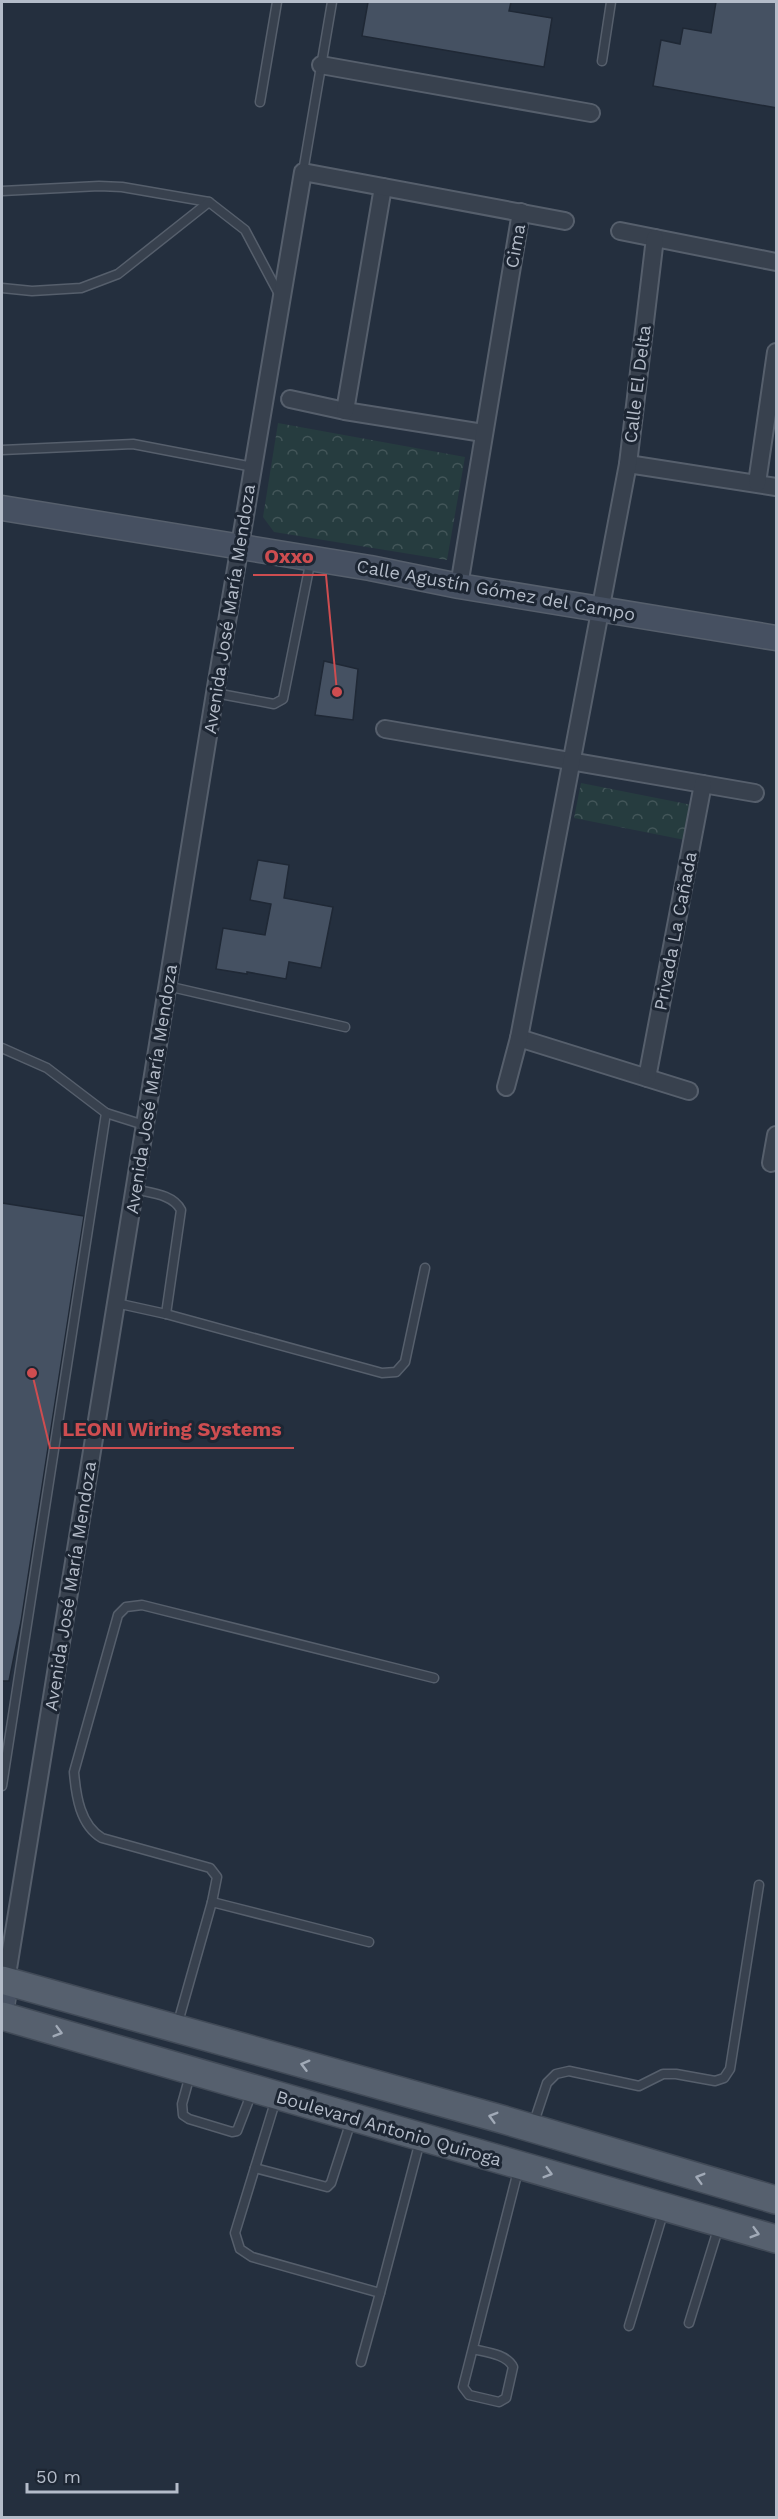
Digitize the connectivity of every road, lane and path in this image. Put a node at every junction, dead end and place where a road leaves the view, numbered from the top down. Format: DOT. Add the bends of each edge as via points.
graph roads {
  1 [pos="277,2"];
  2 [pos="332,2"];
  3 [pos="611,2"];
  4 [pos="602,61"];
  5 [pos="321,65"];
  6 [pos="260,102"];
  7 [pos="591,113"];
  8 [pos="303,172"];
  9 [pos="383,187"];
  10 [pos="2,191"];
  11 [pos="209,202"];
  12 [pos="521,212"];
  13 [pos="565,221"];
  14 [pos="620,231"];
  15 [pos="655,238"];
  16 [pos="777,262"];
  17 [pos="2,288"];
  18 [pos="282,298"];
  19 [pos="777,352"];
  20 [pos="290,399"];
  21 [pos="345,411"];
  22 [pos="483,433"];
  23 [pos="2,450"];
  24 [pos="628,464"];
  25 [pos="253,467"];
  26 [pos="757,483"];
  27 [pos="777,487"];
  28 [pos="2,508"];
  29 [pos="239,548"];
  30 [pos="311,558"];
  31 [pos="459,586"];
  32 [pos="599,609"];
  33 [pos="777,638"];
  34 [pos="215,693"];
  35 [pos="385,729"];
  36 [pos="572,760"];
  37 [pos="703,784"];
  38 [pos="755,793"];
  39 [pos="167,986"];
  40 [pos="345,1027"];
  41 [pos="519,1038"];
  42 [pos="2,1048"];
  43 [pos="647,1078"];
  44 [pos="506,1087"];
  45 [pos="689,1091"];
  46 [pos="106,1113"];
  47 [pos="144,1125"];
  48 [pos="777,1135"];
  49 [pos="771,1163"];
  50 [pos="134,1189"];
  51 [pos="425,1268"];
  52 [pos="116,1303"];
  53 [pos="166,1314"];
  54 [pos="434,1678"];
  55 [pos="2,1786"];
  56 [pos="759,1885"];
  57 [pos="212,1902"];
  58 [pos="369,1942"];
  59 [pos="3,1989"];
  60 [pos="2,2016"];
  61 [pos="176,2029"];
  62 [pos="191,2071"];
  63 [pos="265,2092"];
  64 [pos="352,2117"];
  65 [pos="532,2128"];
  66 [pos="421,2137"];
  67 [pos="520,2165"];
  68 [pos="255,2168"];
  69 [pos="777,2200"];
  70 [pos="665,2207"];
  71 [pos="720,2223"];
  72 [pos="777,2239"];
  73 [pos="380,2293"];
  74 [pos="689,2323"];
  75 [pos="629,2326"];
  76 [pos="473,2349"];
  77 [pos="361,2362"];
  1 -- 6 [label="lane"];
  2 -- 5 [label="lane"];
  3 -- 4 [label="lane"];
  5 -- 7 [label="street"];
  5 -- 8 [label="lane"];
  8 -- 9 [label="street, Cima"];
  8 -- 18 [label="street, Avenida José María Mendoza"];
  9 -- 12 [label="street, Cima"];
  9 -- 21 [label="street"];
  10 -- 11 [label="lane" via="111,186"];
  11 -- 17 [label="lane" via="118,274 81,288"];
  11 -- 18 [label="lane" via="245,230"];
  12 -- 13 [label="street"];
  12 -- 22 [label="street, Cima"];
  14 -- 15 [label="street"];
  15 -- 16 [label="street"];
  15 -- 24 [label="street, Calle El Delta"];
  18 -- 25 [label="street, Avenida José María Mendoza"];
  19 -- 26 [label="street"];
  20 -- 21 [label="street"];
  21 -- 22 [label="street"];
  22 -- 31 [label="street, Cima"];
  23 -- 25 [label="lane" via="133,444"];
  24 -- 26 [label="street, Calle El Delta"];
  24 -- 32 [label="street"];
  25 -- 29 [label="street, Avenida José María Mendoza"];
  26 -- 27 [label="street, Calle El Delta"];
  28 -- 29 [label="street, Calle Agustín Gómez del Campo"];
  29 -- 30 [label="street, Calle Agustín Gómez del Campo"];
  29 -- 34 [label="street, Avenida José María Mendoza"];
  30 -- 31 [label="street, Calle Agustín Gómez del Campo"];
  30 -- 34 [label="lane" via="283,699 274,704"];
  31 -- 32 [label="street, Calle Agustín Gómez del Campo"];
  32 -- 33 [label="street, Calle Agustín Gómez del Campo"];
  32 -- 36 [label="street"];
  34 -- 39 [label="street, Avenida José María Mendoza"];
  35 -- 36 [label="street"];
  36 -- 37 [label="street"];
  36 -- 41 [label="street"];
  37 -- 38 [label="street"];
  37 -- 43 [label="street, Privada La Cañada"];
  39 -- 40 [label="lane"];
  39 -- 47 [label="street, Avenida José María Mendoza"];
  41 -- 43 [label="street"];
  41 -- 44 [label="street"];
  42 -- 46 [label="lane" via="47,1068"];
  43 -- 45 [label="street"];
  46 -- 47 [label="lane"];
  46 -- 55 [label="lane"];
  47 -- 50 [label="street, Avenida José María Mendoza"];
  48 -- 49 [label="street"];
  50 -- 52 [label="street, Avenida José María Mendoza"];
  50 -- 53 [label="lane" via="171,1198 181,1210"];
  51 -- 53 [label="lane" via="405,1362 396,1372 382,1373"];
  52 -- 53 [label="lane"];
  52 -- 59 [label="street, Avenida José María Mendoza"];
  54 -- 57 [label="lane" via="142,1605 126,1607 118,1615 74,1772 76,1797 90,1831 102,1838 210,1868 218,1877"];
  56 -- 65 [label="lane" via="730,2069 724,2078 715,2081 663,2074 639,2086 569,2071 556,2074 547,2083"];
  57 -- 58 [label="lane"];
  57 -- 61 [label="lane"];
  59 -- 61 [label="main road, Boulevard Antonio Quiroga"];
  60 -- 62 [label="main road, Boulevard Antonio Quiroga, one-way"];
  65 -- 61 [label="main road, Boulevard Antonio Quiroga, one-way"];
  62 -- 63 [label="main road, Boulevard Antonio Quiroga"];
  62 -- 63 [label="lane" via="182,2103 183,2115 232,2132 237,2131"];
  63 -- 64 [label="main road, Boulevard Antonio Quiroga"];
  63 -- 68 [label="lane"];
  64 -- 66 [label="main road, Boulevard Antonio Quiroga"];
  64 -- 68 [label="lane" via="327,2187"];
  69 -- 65 [label="main road, Boulevard Antonio Quiroga, one-way"];
  66 -- 67 [label="main road, Boulevard Antonio Quiroga"];
  66 -- 73 [label="lane"];
  67 -- 70 [label="main road, Boulevard Antonio Quiroga, one-way"];
  67 -- 76 [label="lane"];
  68 -- 73 [label="lane" via="235,2234 240,2249 252,2257"];
  70 -- 71 [label="main road, Boulevard Antonio Quiroga"];
  70 -- 75 [label="lane"];
  71 -- 72 [label="main road, Boulevard Antonio Quiroga, one-way"];
  71 -- 74 [label="lane"];
  73 -- 77 [label="lane"];
  76 -- 76 [label="lane" via="463,2387 469,2395 499,2402 506,2398 513,2367 505,2358"];
}
